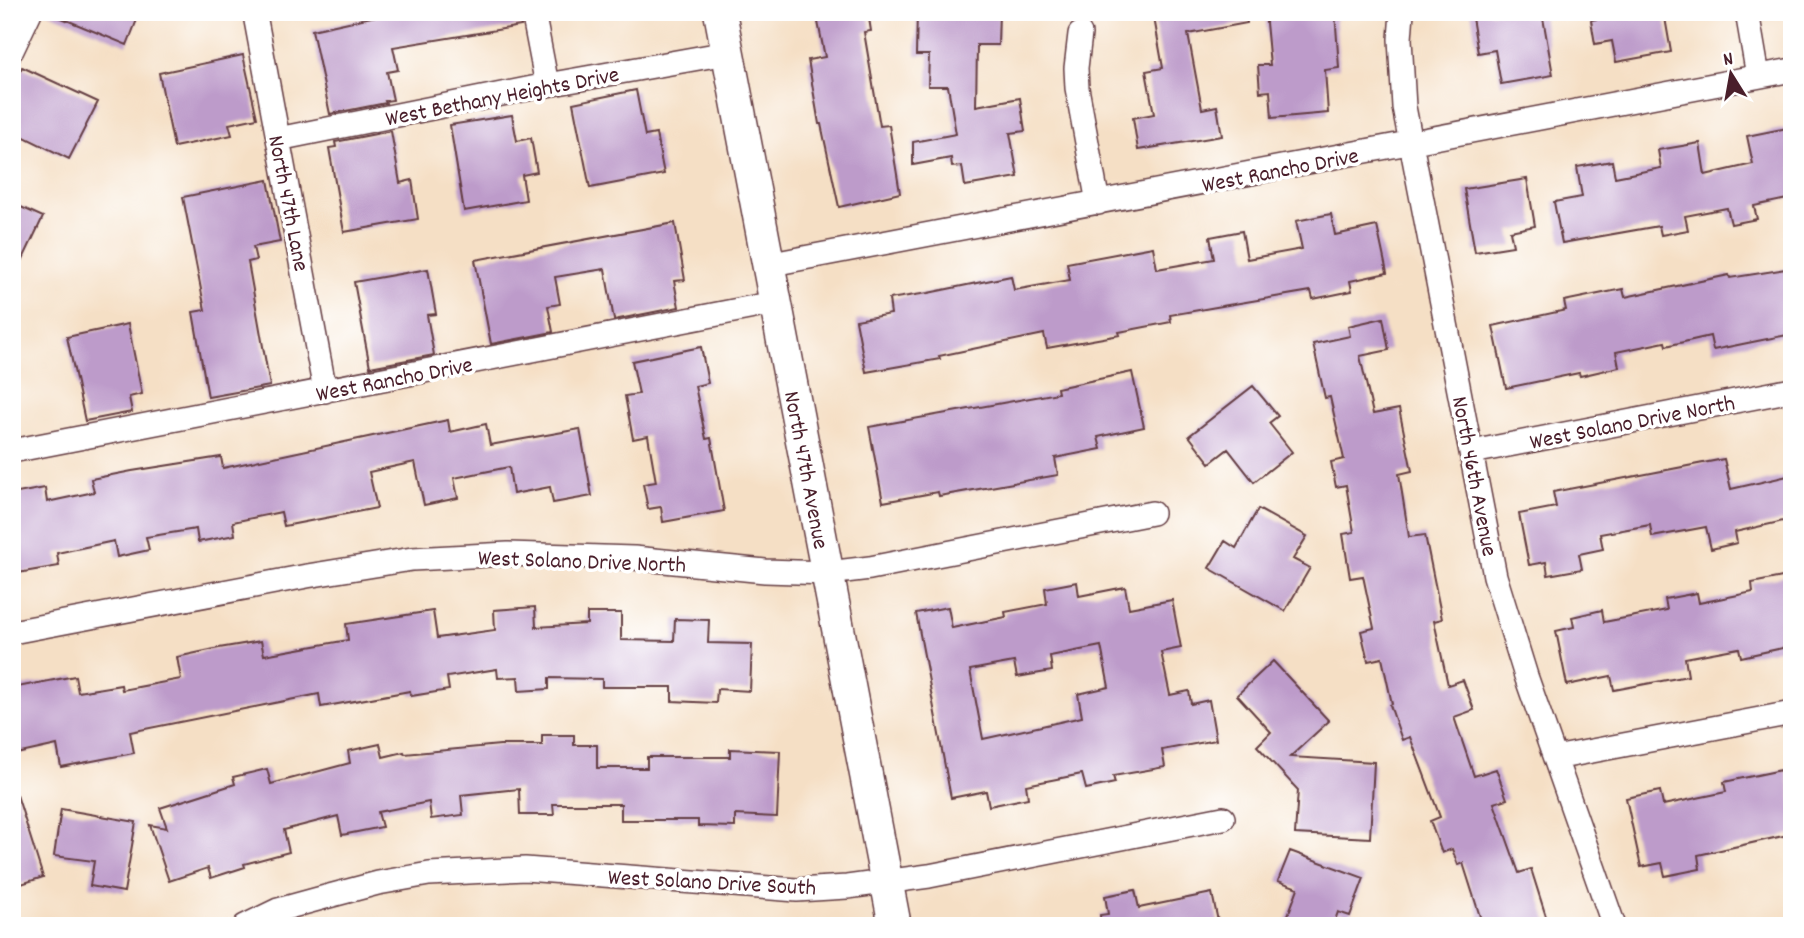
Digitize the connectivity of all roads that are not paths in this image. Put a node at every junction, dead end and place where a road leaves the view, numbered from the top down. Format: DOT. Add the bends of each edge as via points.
graph roads {
  1 [pos="30,12"];
  2 [pos="533,12"];
  3 [pos="720,12"];
  4 [pos="1402,12"];
  5 [pos="1747,12"];
  6 [pos="255,15"];
  7 [pos="1080,34"];
  8 [pos="12,50"];
  9 [pos="727,53"];
  10 [pos="1792,70"];
  11 [pos="1758,76"];
  12 [pos="547,85"];
  13 [pos="278,139"];
  14 [pos="1411,144"];
  15 [pos="1098,204"];
  16 [pos="767,265"];
  17 [pos="775,303"];
  18 [pos="1792,390"];
  19 [pos="325,391"];
  20 [pos="12,451"];
  21 [pos="1472,452"];
  22 [pos="1152,513"];
  23 [pos="828,573"];
  24 [pos="12,632"];
  25 [pos="1792,713"];
  26 [pos="1555,758"];
  27 [pos="1223,818"];
  28 [pos="886,881"];
  29 [pos="245,926"];
  30 [pos="895,926"];
  31 [pos="1614,926"];
  1 -- 8 [label="street"];
  2 -- 12 [label="street"];
  3 -- 9 [label="street, North 47th Avenue"];
  4 -- 14 [label="street, North 46th Avenue" via="1402,80"];
  5 -- 11 [label="street"];
  6 -- 13 [label="street, North 47th Lane"];
  7 -- 15 [label="street" via="1077,88"];
  9 -- 12 [label="street, West Bethany Heights Drive"];
  9 -- 16 [label="street, North 47th Avenue"];
  10 -- 11 [label="street, West Rancho Drive"];
  11 -- 14 [label="street, West Rancho Drive"];
  12 -- 13 [label="street, West Bethany Heights Drive"];
  13 -- 19 [label="street, North 47th Lane"];
  14 -- 15 [label="street, West Rancho Drive"];
  14 -- 21 [label="street, North 46th Avenue"];
  15 -- 16 [label="street, West Rancho Drive"];
  16 -- 17 [label="street, North 47th Avenue"];
  17 -- 19 [label="street, West Rancho Drive"];
  17 -- 23 [label="street, North 47th Avenue"];
  18 -- 21 [label="street, West Solano Drive North"];
  19 -- 20 [label="street, West Rancho Drive"];
  21 -- 26 [label="street, North 46th Avenue" via="1495,576"];
  22 -- 23 [label="street, West Solano Drive North"];
  23 -- 24 [label="street, West Solano Drive North" via="508,554 412,559"];
  23 -- 28 [label="street, North 47th Avenue"];
  25 -- 26 [label="street"];
  26 -- 31 [label="street, North 46th Avenue"];
  27 -- 28 [label="street, West Solano Drive South"];
  28 -- 29 [label="street, West Solano Drive South" via="797,890 525,869 475,870 378,883 278,911"];
  28 -- 30 [label="street, North 47th Avenue"];
}
